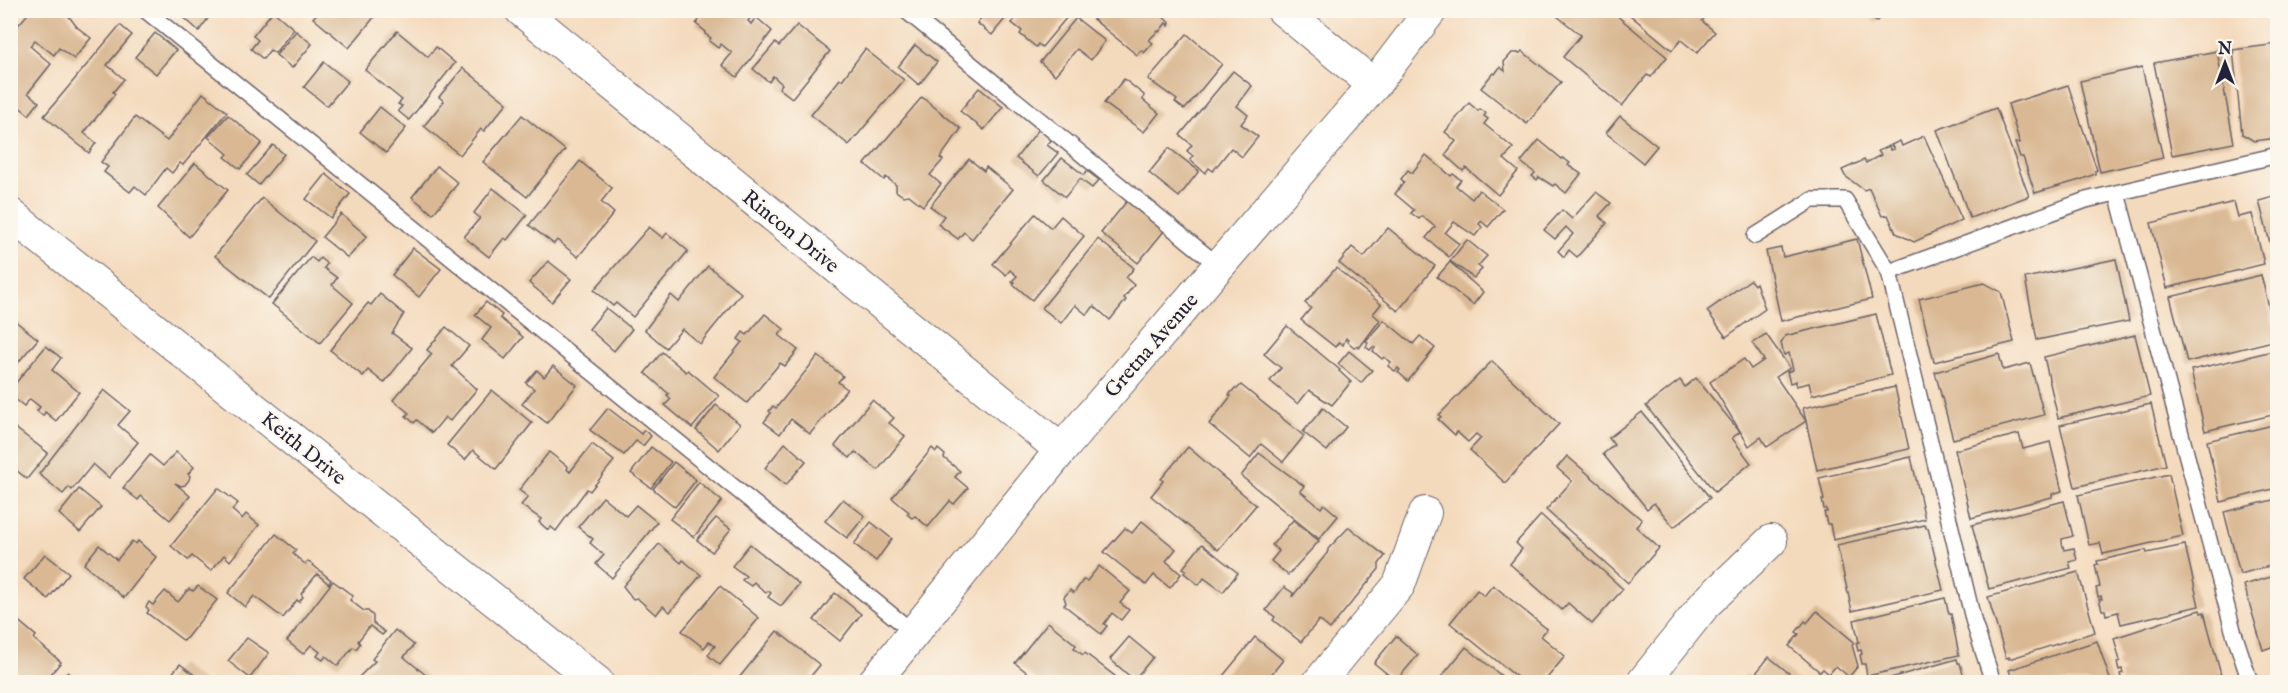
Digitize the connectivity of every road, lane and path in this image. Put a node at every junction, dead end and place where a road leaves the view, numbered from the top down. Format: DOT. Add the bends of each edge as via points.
graph roads {
  1 [pos="145,10"];
  2 [pos="521,10"];
  3 [pos="905,10"];
  4 [pos="1282,10"];
  5 [pos="1431,10"];
  6 [pos="1374,85"];
  7 [pos="2277,155"];
  8 [pos="2117,193"];
  9 [pos="10,214"];
  10 [pos="1755,236"];
  11 [pos="1219,266"];
  12 [pos="1889,272"];
  13 [pos="1061,450"];
  14 [pos="1425,513"];
  15 [pos="1772,541"];
  16 [pos="914,633"];
  17 [pos="597,682"];
  18 [pos="874,682"];
  19 [pos="1319,682"];
  20 [pos="1643,682"];
  21 [pos="1993,682"];
  22 [pos="2250,682"];
  1 -- 16 [label="lane"];
  2 -- 13 [label="street, Rincon Drive"];
  3 -- 11 [label="lane"];
  4 -- 6 [label="street"];
  5 -- 6 [label="street, Gretna Avenue"];
  6 -- 11 [label="street, Gretna Avenue"];
  7 -- 8 [label="lane"];
  8 -- 12 [label="lane" via="2086,200"];
  8 -- 22 [label="lane"];
  9 -- 17 [label="street, Keith Drive"];
  10 -- 12 [label="lane" via="1812,200 1845,200"];
  11 -- 13 [label="street, Gretna Avenue"];
  12 -- 21 [label="lane" via="1974,623"];
  13 -- 16 [label="street, Gretna Avenue"];
  14 -- 19 [label="street" via="1399,585"];
  15 -- 20 [label="street" via="1706,603"];
  16 -- 18 [label="street, Gretna Avenue"];
}
